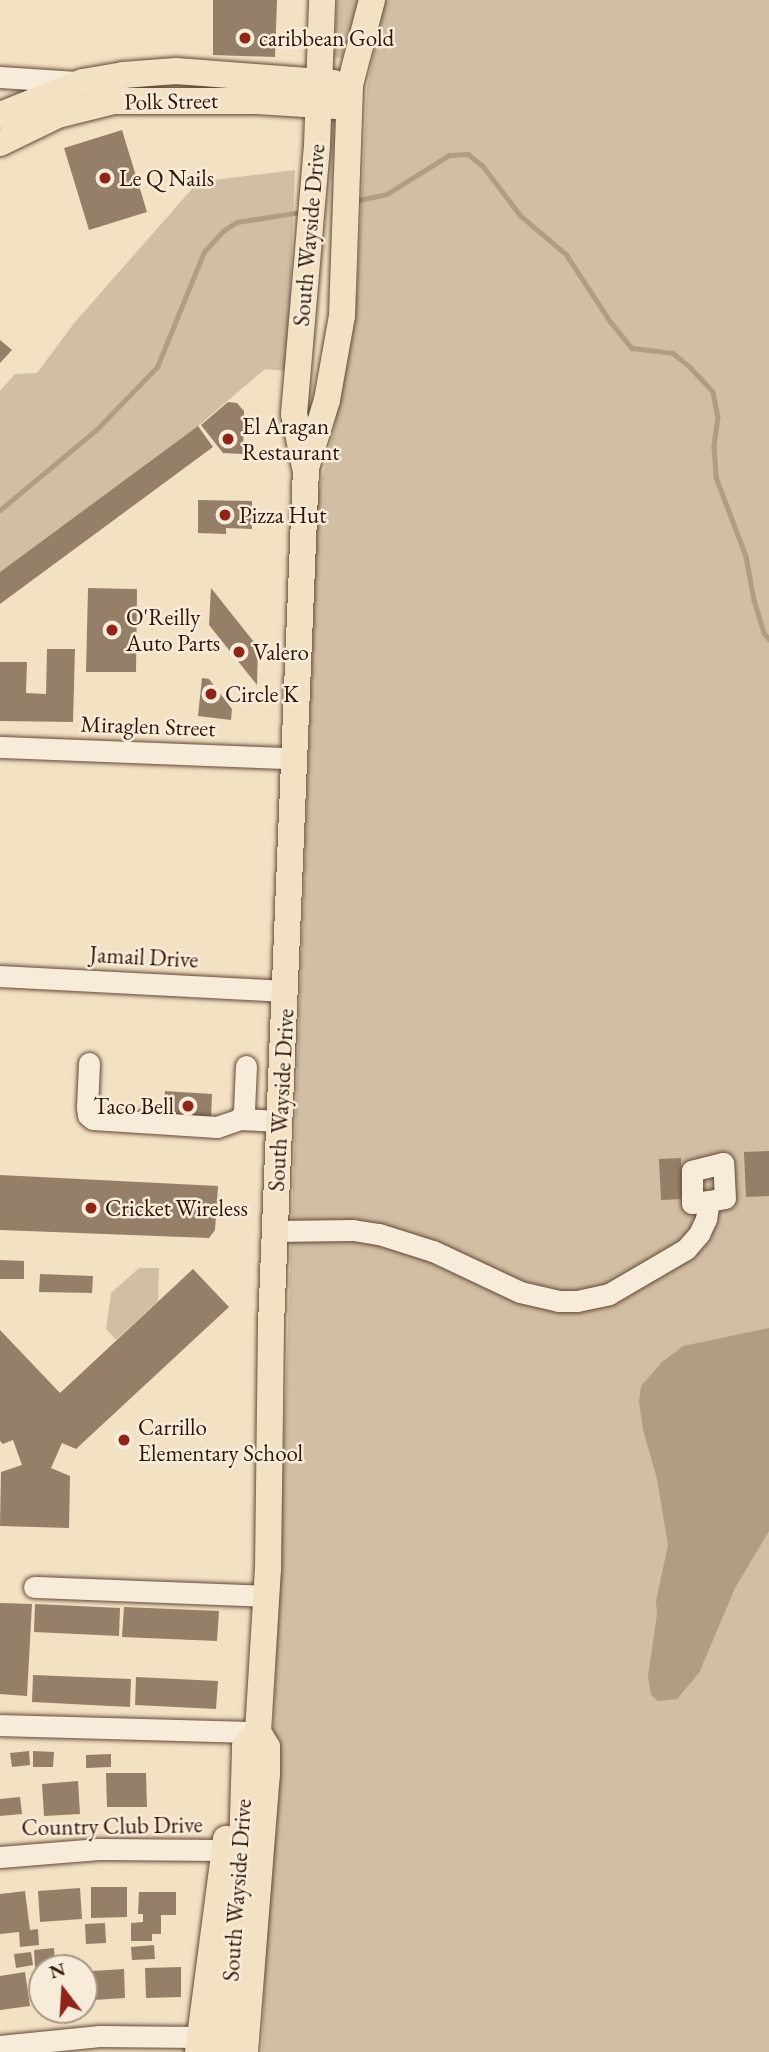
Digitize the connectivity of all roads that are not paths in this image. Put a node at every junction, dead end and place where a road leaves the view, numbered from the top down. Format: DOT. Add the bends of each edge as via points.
graph roads {
  1 [pos="323,0"];
  2 [pos="372,0"];
  3 [pos="0,80"];
  4 [pos="83,82"];
  5 [pos="319,93"];
  6 [pos="350,96"];
  7 [pos="8,123"];
  8 [pos="306,468"];
  9 [pos="0,747"];
  10 [pos="293,758"];
  11 [pos="0,976"];
  12 [pos="286,991"];
  13 [pos="89,1063"];
  14 [pos="247,1066"];
  15 [pos="240,1119"];
  16 [pos="280,1121"];
  17 [pos="709,1200"];
  18 [pos="275,1231"];
  19 [pos="34,1587"];
  20 [pos="266,1596"];
  21 [pos="0,1725"];
  22 [pos="258,1732"];
  23 [pos="256,1768"];
  24 [pos="225,1850"];
  25 [pos="0,1857"];
  26 [pos="199,2045"];
  27 [pos="0,2046"];
  28 [pos="222,2052"];
  29 [pos="245,2052"];
  30 [pos="263,2052"];
  1 -- 5 [label="main road, South Wayside Drive"];
  2 -- 6 [label="main road, South Wayside Drive"];
  3 -- 4 [label="street"];
  3 -- 7 [label="street"];
  4 -- 5 [label="main road, Polk Street" via="176,71"];
  4 -- 7 [label="main road, Polk Street"];
  5 -- 6 [label="main road, Polk Street"];
  5 -- 7 [label="main road, Polk Street" via="257,100 114,102"];
  5 -- 8 [label="main road, South Wayside Drive" via="295,414"];
  6 -- 8 [label="main road, South Wayside Drive" via="342,316 327,400"];
  8 -- 10 [label="main road, South Wayside Drive"];
  9 -- 10 [label="street, Miraglen Street"];
  10 -- 12 [label="main road, South Wayside Drive"];
  11 -- 12 [label="street, Jamail Drive"];
  12 -- 16 [label="main road, South Wayside Drive"];
  13 -- 15 [label="street" via="87,1107 93,1119 217,1127"];
  14 -- 15 [label="street"];
  15 -- 16 [label="street"];
  16 -- 18 [label="main road, South Wayside Drive"];
  17 -- 18 [label="street" via="703,1227 686,1250 610,1294 577,1301 520,1292 433,1251 379,1234"];
  18 -- 20 [label="main road, South Wayside Drive"];
  19 -- 20 [label="street"];
  20 -- 22 [label="main road, South Wayside Drive"];
  21 -- 22 [label="street"];
  22 -- 23 [label="main road, South Wayside Drive" via="245,1747"];
  23 -- 24 [label="main road" via="227,1822"];
  23 -- 28 [label="main road, South Wayside Drive" via="242,1851"];
  23 -- 29 [label="main road, South Wayside Drive"];
  23 -- 30 [label="main road" via="273,1889"];
  24 -- 25 [label="street, Country Club Drive" via="99,1849"];
  24 -- 26 [label="main road"];
  26 -- 27 [label="street" via="100,2036"];
}
